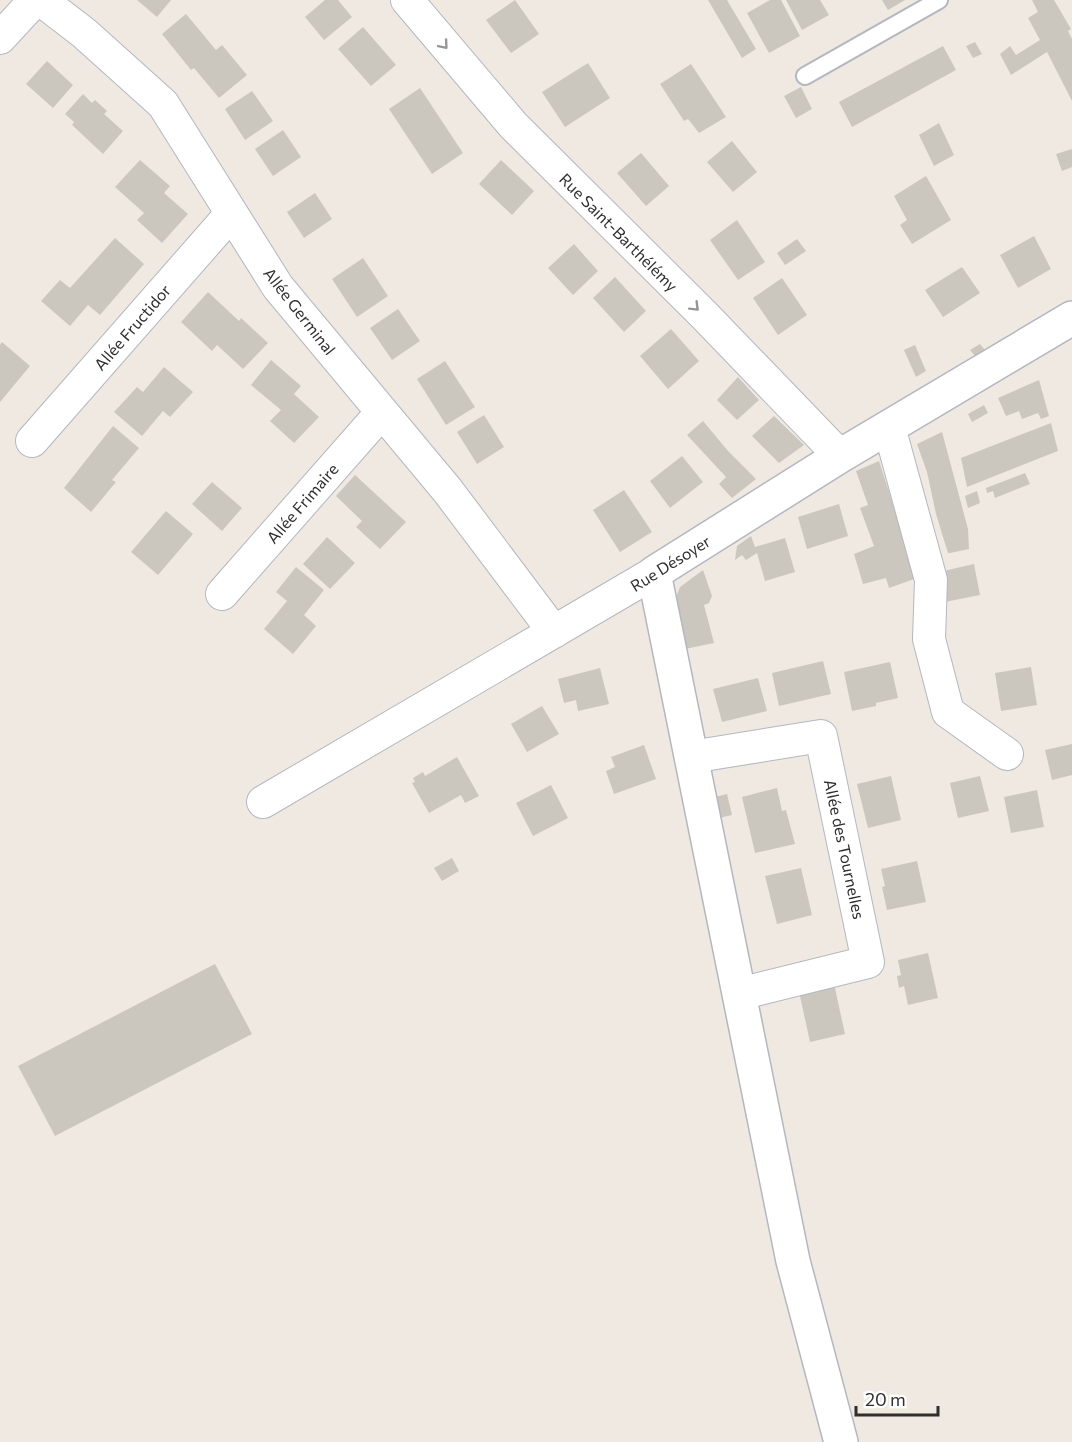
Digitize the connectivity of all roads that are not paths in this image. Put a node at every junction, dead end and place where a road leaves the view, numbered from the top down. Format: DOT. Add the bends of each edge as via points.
graph roads {
  1 [pos="36,0"];
  2 [pos="41,0"];
  3 [pos="407,0"];
  4 [pos="939,0"];
  5 [pos="0,38"];
  6 [pos="805,76"];
  7 [pos="231,214"];
  8 [pos="1072,318"];
  9 [pos="382,412"];
  10 [pos="889,427"];
  11 [pos="32,441"];
  12 [pos="840,456"];
  13 [pos="654,573"];
  14 [pos="222,594"];
  15 [pos="554,632"];
  16 [pos="1007,754"];
  17 [pos="691,757"];
  18 [pos="263,802"];
  19 [pos="739,994"];
  20 [pos="841,1442"];
  1 -- 5 [label="street"];
  2 -- 7 [label="street, Allée Germinal" via="163,104"];
  3 -- 12 [label="street, Rue Saint-Barthélémy, one-way" via="513,125"];
  4 -- 6 [label="lane"];
  7 -- 9 [label="street, Allée Germinal" via="278,287"];
  7 -- 11 [label="street, Allée Fructidor"];
  8 -- 10 [label="street, Rue Désoyer"];
  9 -- 14 [label="street, Allée Frimaire"];
  9 -- 15 [label="street, Allée Germinal" via="448,491"];
  10 -- 12 [label="street, Rue Désoyer"];
  10 -- 16 [label="street" via="931,580 929,639 948,712"];
  12 -- 13 [label="street, Rue Désoyer"];
  13 -- 15 [label="street, Rue Désoyer"];
  13 -- 17 [label="street"];
  15 -- 18 [label="street, Rue Désoyer"];
  17 -- 19 [label="street"];
  17 -- 19 [label="street, Allée des Tournelles" via="822,736 866,951 868,962"];
  19 -- 20 [label="street" via="793,1261"];
}
